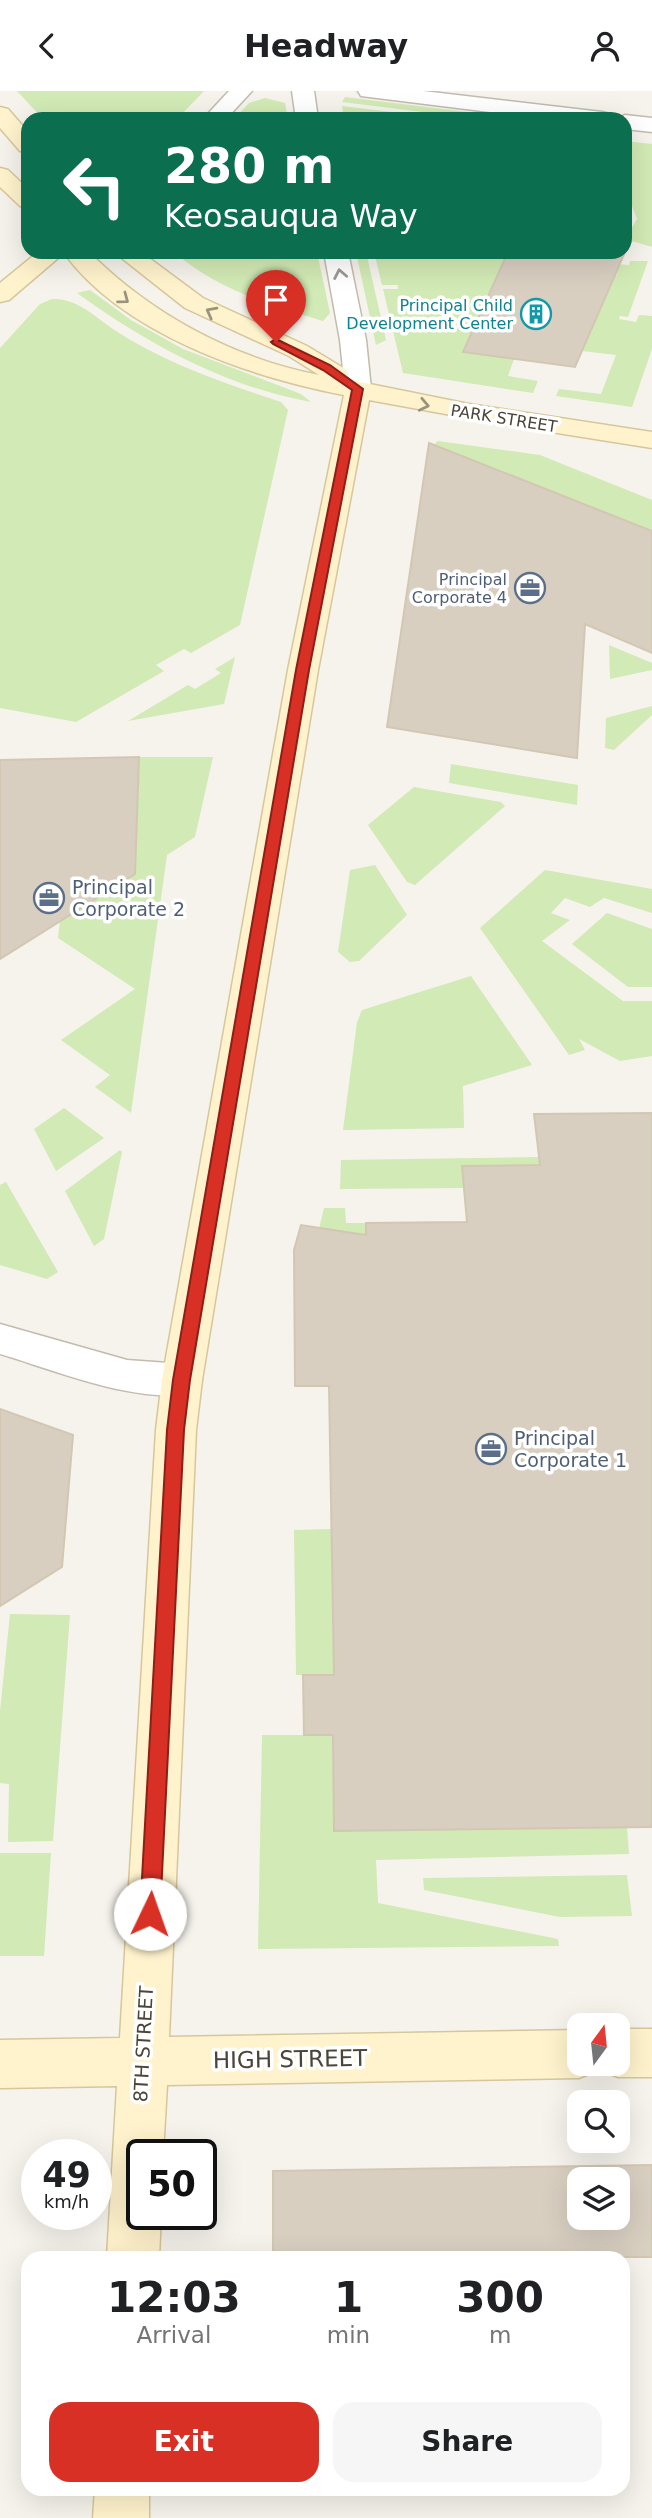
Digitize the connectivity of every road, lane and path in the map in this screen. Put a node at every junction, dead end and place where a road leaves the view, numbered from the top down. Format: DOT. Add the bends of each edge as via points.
graph roads {
  1 [pos="241,91"];
  2 [pos="303,91"];
  3 [pos="369,91"];
  4 [pos="222,112"];
  5 [pos="306,112"];
  6 [pos="544,112"];
  7 [pos="0,114"];
  8 [pos="632,123"];
  9 [pos="652,125"];
  10 [pos="21,138"];
  11 [pos="0,174"];
  12 [pos="21,194"];
  13 [pos="44,259"];
  14 [pos="82,259"];
  15 [pos="135,259"];
  16 [pos="337,259"];
  17 [pos="0,295"];
  18 [pos="358,389"];
  19 [pos="652,440"];
  20 [pos="0,1339"];
  21 [pos="181,1380"];
  22 [pos="630,2053"];
  23 [pos="652,2053"];
  24 [pos="567,2054"];
  25 [pos="142,2061"];
  26 [pos="0,2064"];
  27 [pos="133,2251"];
  28 [pos="122,2496"];
  29 [pos="121,2518"];
  1 -- 4 [label="street"];
  2 -- 5 [label="street"];
  3 -- 6 [label="street"];
  7 -- 10 [label="main road"];
  8 -- 9 [label="street"];
  11 -- 12 [label="main road"];
  13 -- 17 [label="main road"];
  14 -- 18 [label="main road, PARK STREET, one-way" via="125,300 182,334 278,373"];
  18 -- 15 [label="main road, one-way" via="298,351 194,303"];
  18 -- 16 [label="street, 8TH STREET, one-way"];
  18 -- 19 [label="main road, PARK STREET, one-way" via="454,411"];
  18 -- 21 [label="main road, 8TH STREET" via="303,670"];
  20 -- 21 [label="street" via="127,1375"];
  21 -- 25 [label="main road, 8TH STREET"];
  22 -- 23 [label="main road"];
  24 -- 25 [label="main road, HIGH STREET"];
  25 -- 26 [label="main road, HIGH STREET"];
  25 -- 27 [label="main road, 8TH STREET"];
  28 -- 29 [label="main road"];
}
